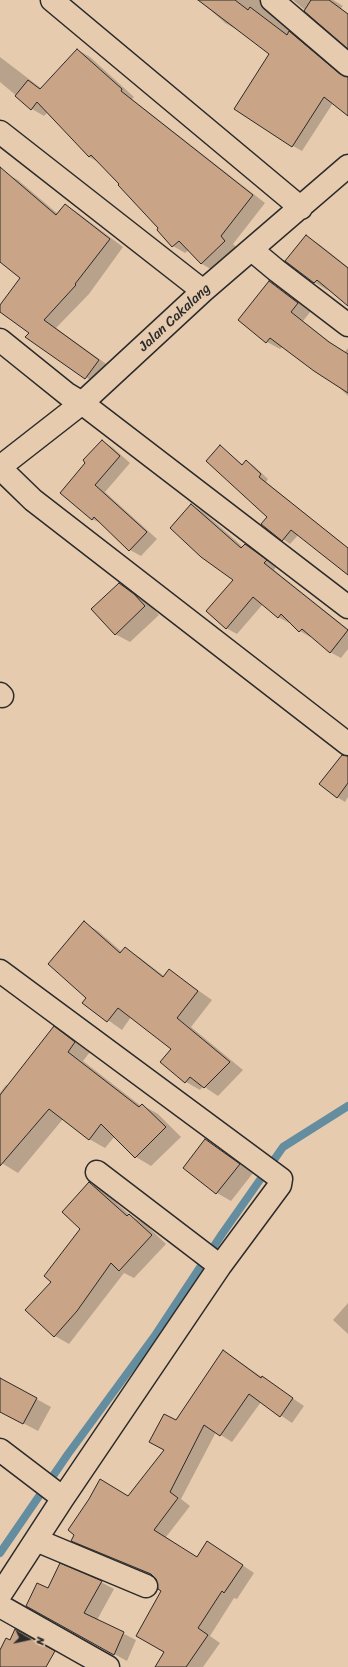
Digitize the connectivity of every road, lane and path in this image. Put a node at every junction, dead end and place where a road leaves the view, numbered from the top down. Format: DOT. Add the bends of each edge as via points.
graph roads {
  1 [pos="52,0"];
  2 [pos="272,0"];
  3 [pos="348,66"];
  4 [pos="0,132"];
  5 [pos="348,166"];
  6 [pos="301,208"];
  7 [pos="252,250"];
  8 [pos="204,291"];
  9 [pos="348,325"];
  10 [pos="0,340"];
  11 [pos="82,403"];
  12 [pos="0,467"];
  13 [pos="348,607"];
  14 [pos="348,744"];
  15 [pos="0,971"];
  16 [pos="97,1172"];
  17 [pos="216,1263"];
  18 [pos="0,1450"];
  19 [pos="50,1488"];
  20 [pos="36,1540"];
  21 [pos="146,1586"];
  22 [pos="0,1595"];
  23 [pos="0,1606"];
  24 [pos="108,1667"];
  1 -- 6 [label="street"];
  2 -- 3 [label="street"];
  4 -- 8 [label="street"];
  5 -- 6 [label="street, Jalan Cakalang"];
  6 -- 7 [label="street, Jalan Cakalang"];
  7 -- 8 [label="street, Jalan Cakalang"];
  7 -- 9 [label="street"];
  8 -- 11 [label="street, Jalan Cakalang"];
  10 -- 11 [label="street" via="67,394"];
  11 -- 12 [label="street, Jalan Cakalang"];
  11 -- 13 [label="street"];
  12 -- 14 [label="street" via="33,500"];
  15 -- 17 [label="street" via="281,1179 280,1185"];
  16 -- 17 [label="street"];
  17 -- 19 [label="street"];
  18 -- 19 [label="street"];
  19 -- 20 [label="street"];
  20 -- 21 [label="street"];
  20 -- 22 [label="street"];
  23 -- 24 [label="street"];
}
